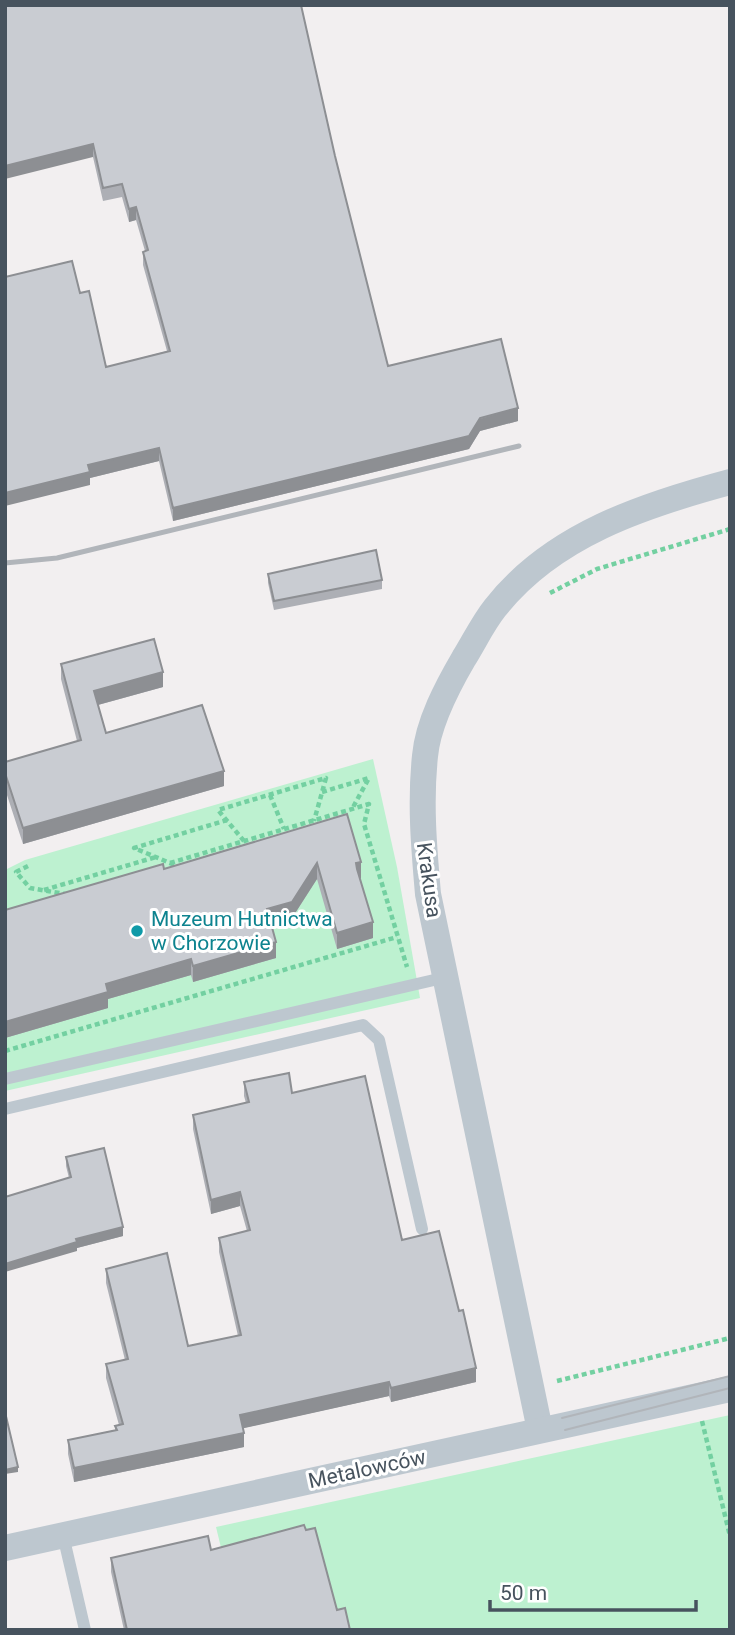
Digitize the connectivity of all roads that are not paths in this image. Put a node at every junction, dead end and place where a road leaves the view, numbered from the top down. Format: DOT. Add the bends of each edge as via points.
graph roads {
  1 [pos="730,482"];
  2 [pos="447,977"];
  3 [pos="5,1079"];
  4 [pos="5,1109"];
  5 [pos="422,1229"];
  6 [pos="730,1389"];
  7 [pos="540,1430"];
  8 [pos="63,1535"];
  9 [pos="5,1548"];
  10 [pos="85,1630"];
  1 -- 2 [label="street, Krakusa" via="606,523 534,567 494,608 452,679 425,754 422,829 428,894"];
  2 -- 3 [label="lane"];
  2 -- 7 [label="street, Krakusa"];
  4 -- 5 [label="lane" via="363,1025 379,1040"];
  6 -- 7 [label="street, Metalowców"];
  7 -- 8 [label="street, Metalowców"];
  8 -- 9 [label="street, Metalowców"];
  8 -- 10 [label="lane"];
}
